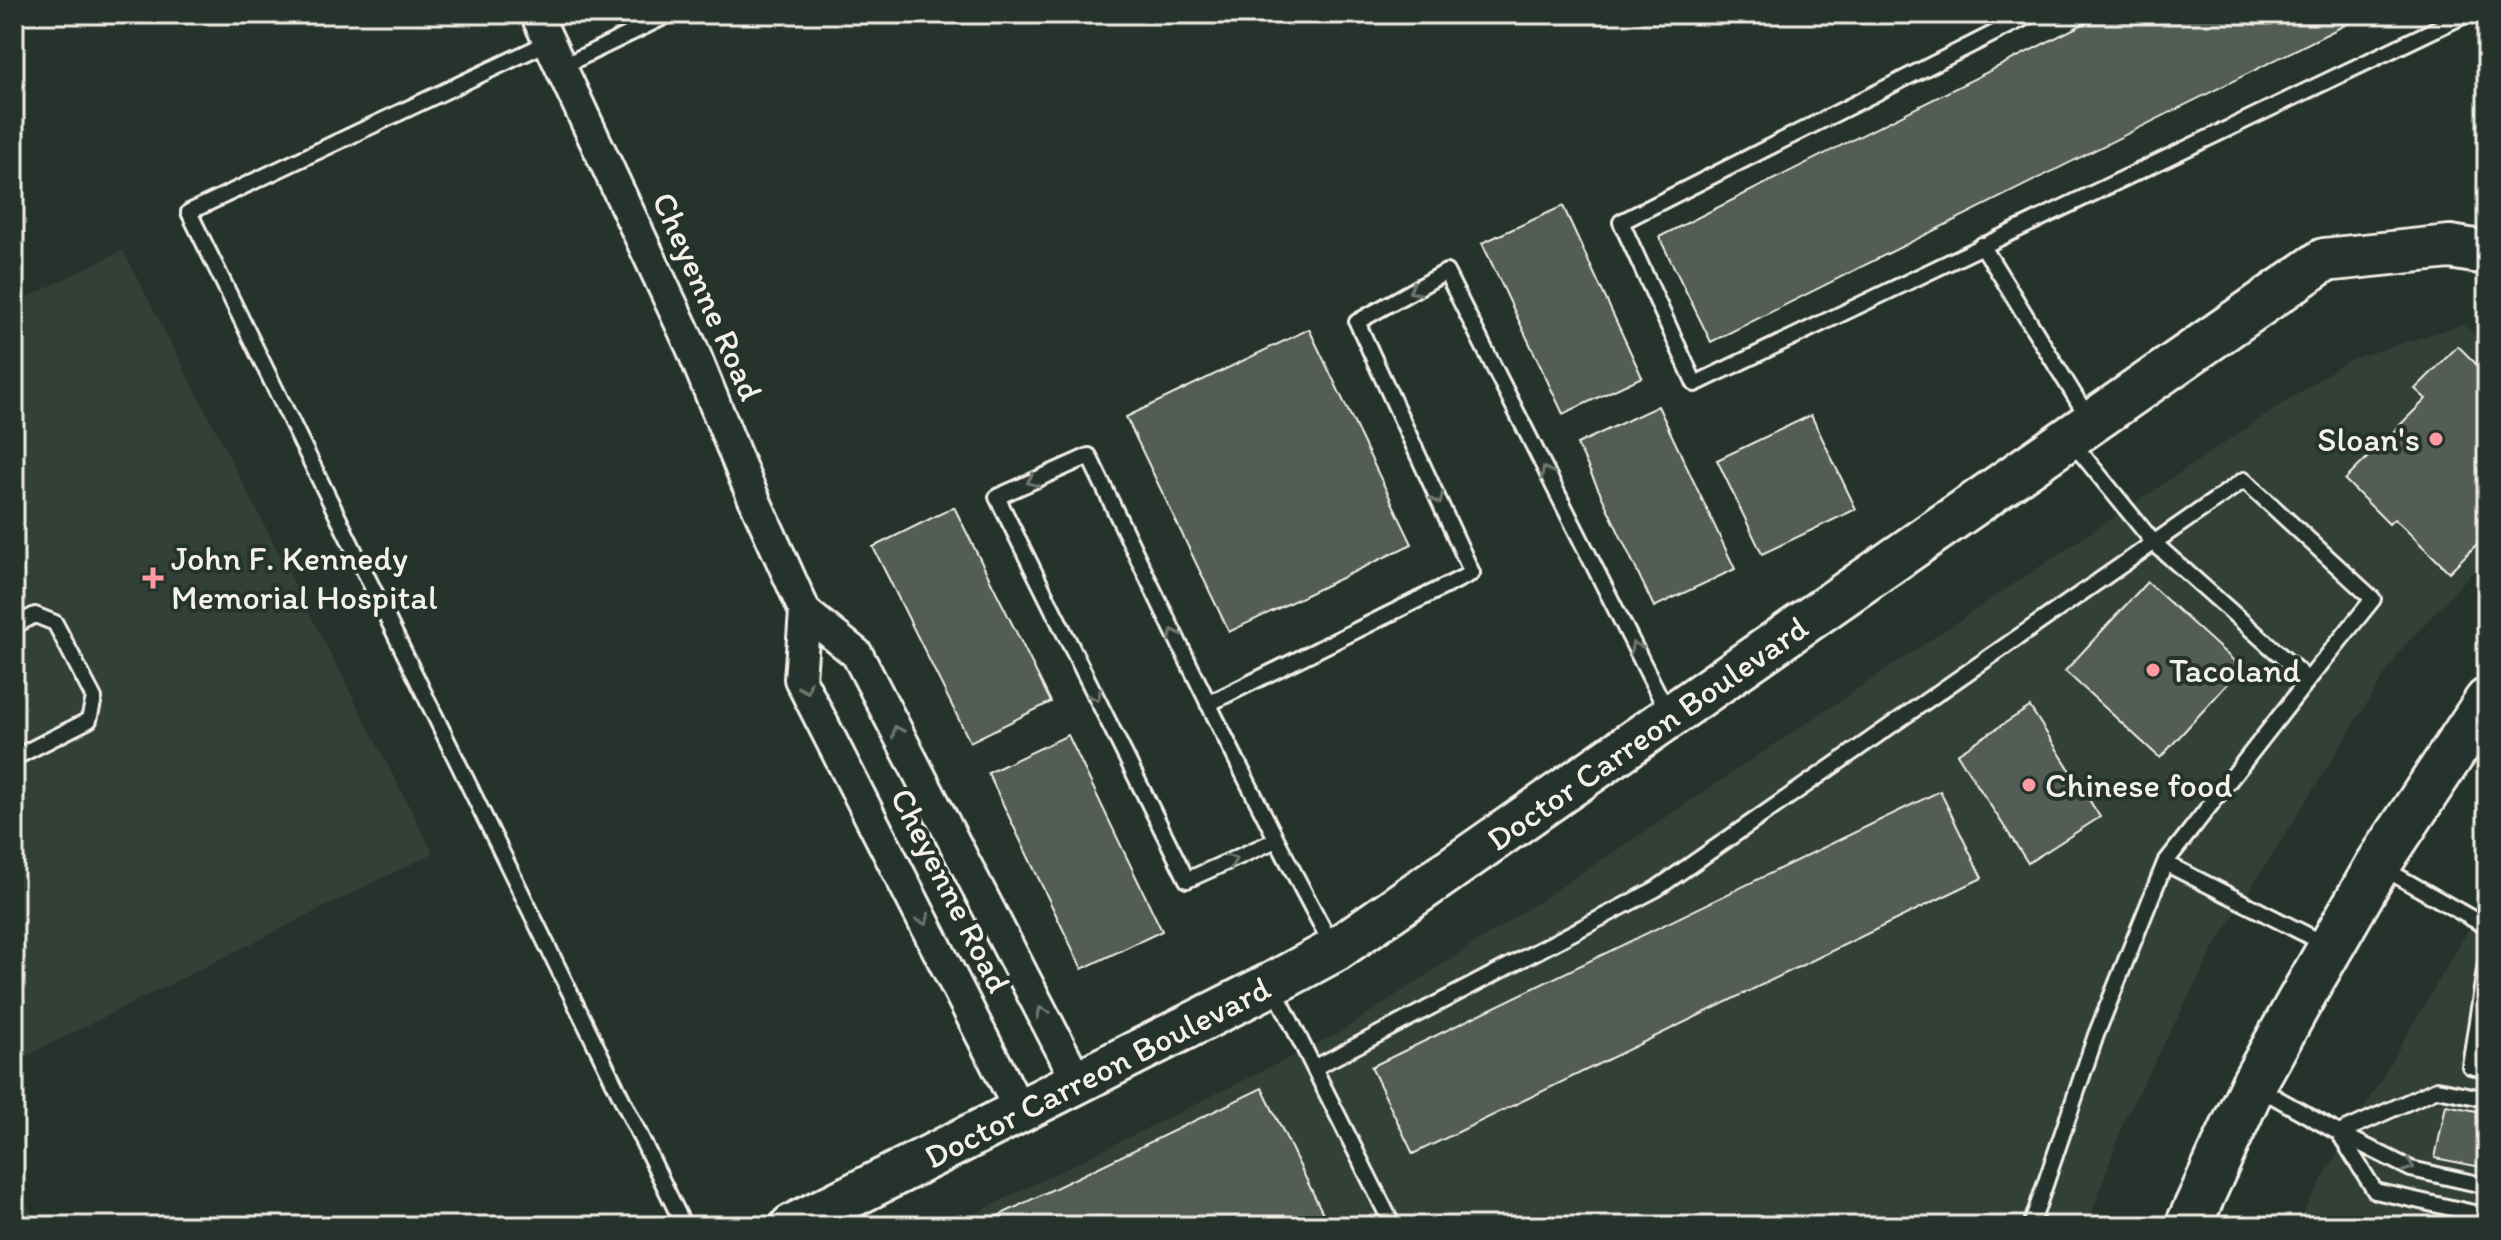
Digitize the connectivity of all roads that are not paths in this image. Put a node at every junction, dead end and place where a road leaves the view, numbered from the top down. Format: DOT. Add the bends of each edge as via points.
graph roads {
  1 [pos="670,14"];
  2 [pos="2032,14"];
  3 [pos="2467,14"];
  4 [pos="546,31"];
  5 [pos="1982,245"];
  6 [pos="2487,253"];
  7 [pos="2080,431"];
  8 [pos="2154,543"];
  9 [pos="805,612"];
  10 [pos="14,626"];
  11 [pos="2308,680"];
  12 [pos="2487,701"];
  13 [pos="1208,704"];
  14 [pos="1670,717"];
  15 [pos="14,758"];
  16 [pos="1276,840"];
  17 [pos="2165,863"];
  18 [pos="2378,865"];
  19 [pos="2487,927"];
  20 [pos="2331,947"];
  21 [pos="1335,950"];
  22 [pos="2487,957"];
  23 [pos="1272,984"];
  24 [pos="1314,1068"];
  25 [pos="2487,1070"];
  26 [pos="1078,1082"];
  27 [pos="2253,1085"];
  28 [pos="2487,1099"];
  29 [pos="1020,1111"];
  30 [pos="2339,1133"];
  31 [pos="2487,1186"];
  32 [pos="849,1213"];
  33 [pos="2487,1216"];
  34 [pos="684,1226"];
  35 [pos="792,1226"];
  36 [pos="1393,1226"];
  37 [pos="2031,1226"];
  38 [pos="2188,1226"];
  1 -- 4 [label="lane"];
  2 -- 5 [label="lane" via="1621,222 1695,384"];
  3 -- 5 [label="lane"];
  4 -- 9 [label="street, Cheyenne Road" via="692,348"];
  4 -- 34 [label="lane" via="189,212"];
  5 -- 7 [label="lane"];
  6 -- 7 [label="main road, Doctor Carreon Boulevard" via="2450,247 2324,260"];
  7 -- 8 [label="lane"];
  7 -- 14 [label="main road, Doctor Carreon Boulevard"];
  8 -- 11 [label="lane"];
  8 -- 11 [label="lane" via="2244,480 2373,599"];
  8 -- 24 [label="lane" via="1656,889"];
  26 -- 9 [label="street, Cheyenne Road, one-way" via="857,654"];
  9 -- 29 [label="street, Cheyenne Road, one-way" via="800,679"];
  10 -- 15 [label="lane" via="35,615 55,623 94,698 89,720"];
  11 -- 17 [label="lane"];
  12 -- 18 [label="main road"];
  14 -- 13 [label="lane, one-way" via="1446,272 1357,322 1472,573"];
  13 -- 16 [label="lane"];
  13 -- 16 [label="lane, one-way" via="1089,456 997,497 1187,880"];
  14 -- 21 [label="main road, Doctor Carreon Boulevard"];
  16 -- 21 [label="lane"];
  17 -- 20 [label="lane"];
  17 -- 37 [label="lane" via="2096,1035"];
  18 -- 19 [label="lane"];
  18 -- 20 [label="main road"];
  20 -- 27 [label="main road"];
  21 -- 23 [label="main road, Doctor Carreon Boulevard"];
  22 -- 25 [label="lane" via="2470,1066"];
  23 -- 24 [label="lane"];
  23 -- 26 [label="main road, Doctor Carreon Boulevard"];
  24 -- 36 [label="lane"];
  26 -- 29 [label="main road, Doctor Carreon Boulevard"];
  27 -- 30 [label="lane"];
  27 -- 38 [label="main road"];
  28 -- 30 [label="lane" via="2437,1089"];
  29 -- 32 [label="main road, Doctor Carreon Boulevard"];
  30 -- 31 [label="lane, one-way" via="2411,1169"];
  30 -- 33 [label="lane" via="2375,1191"];
  32 -- 35 [label="main road, Doctor Carreon Boulevard"];
}
